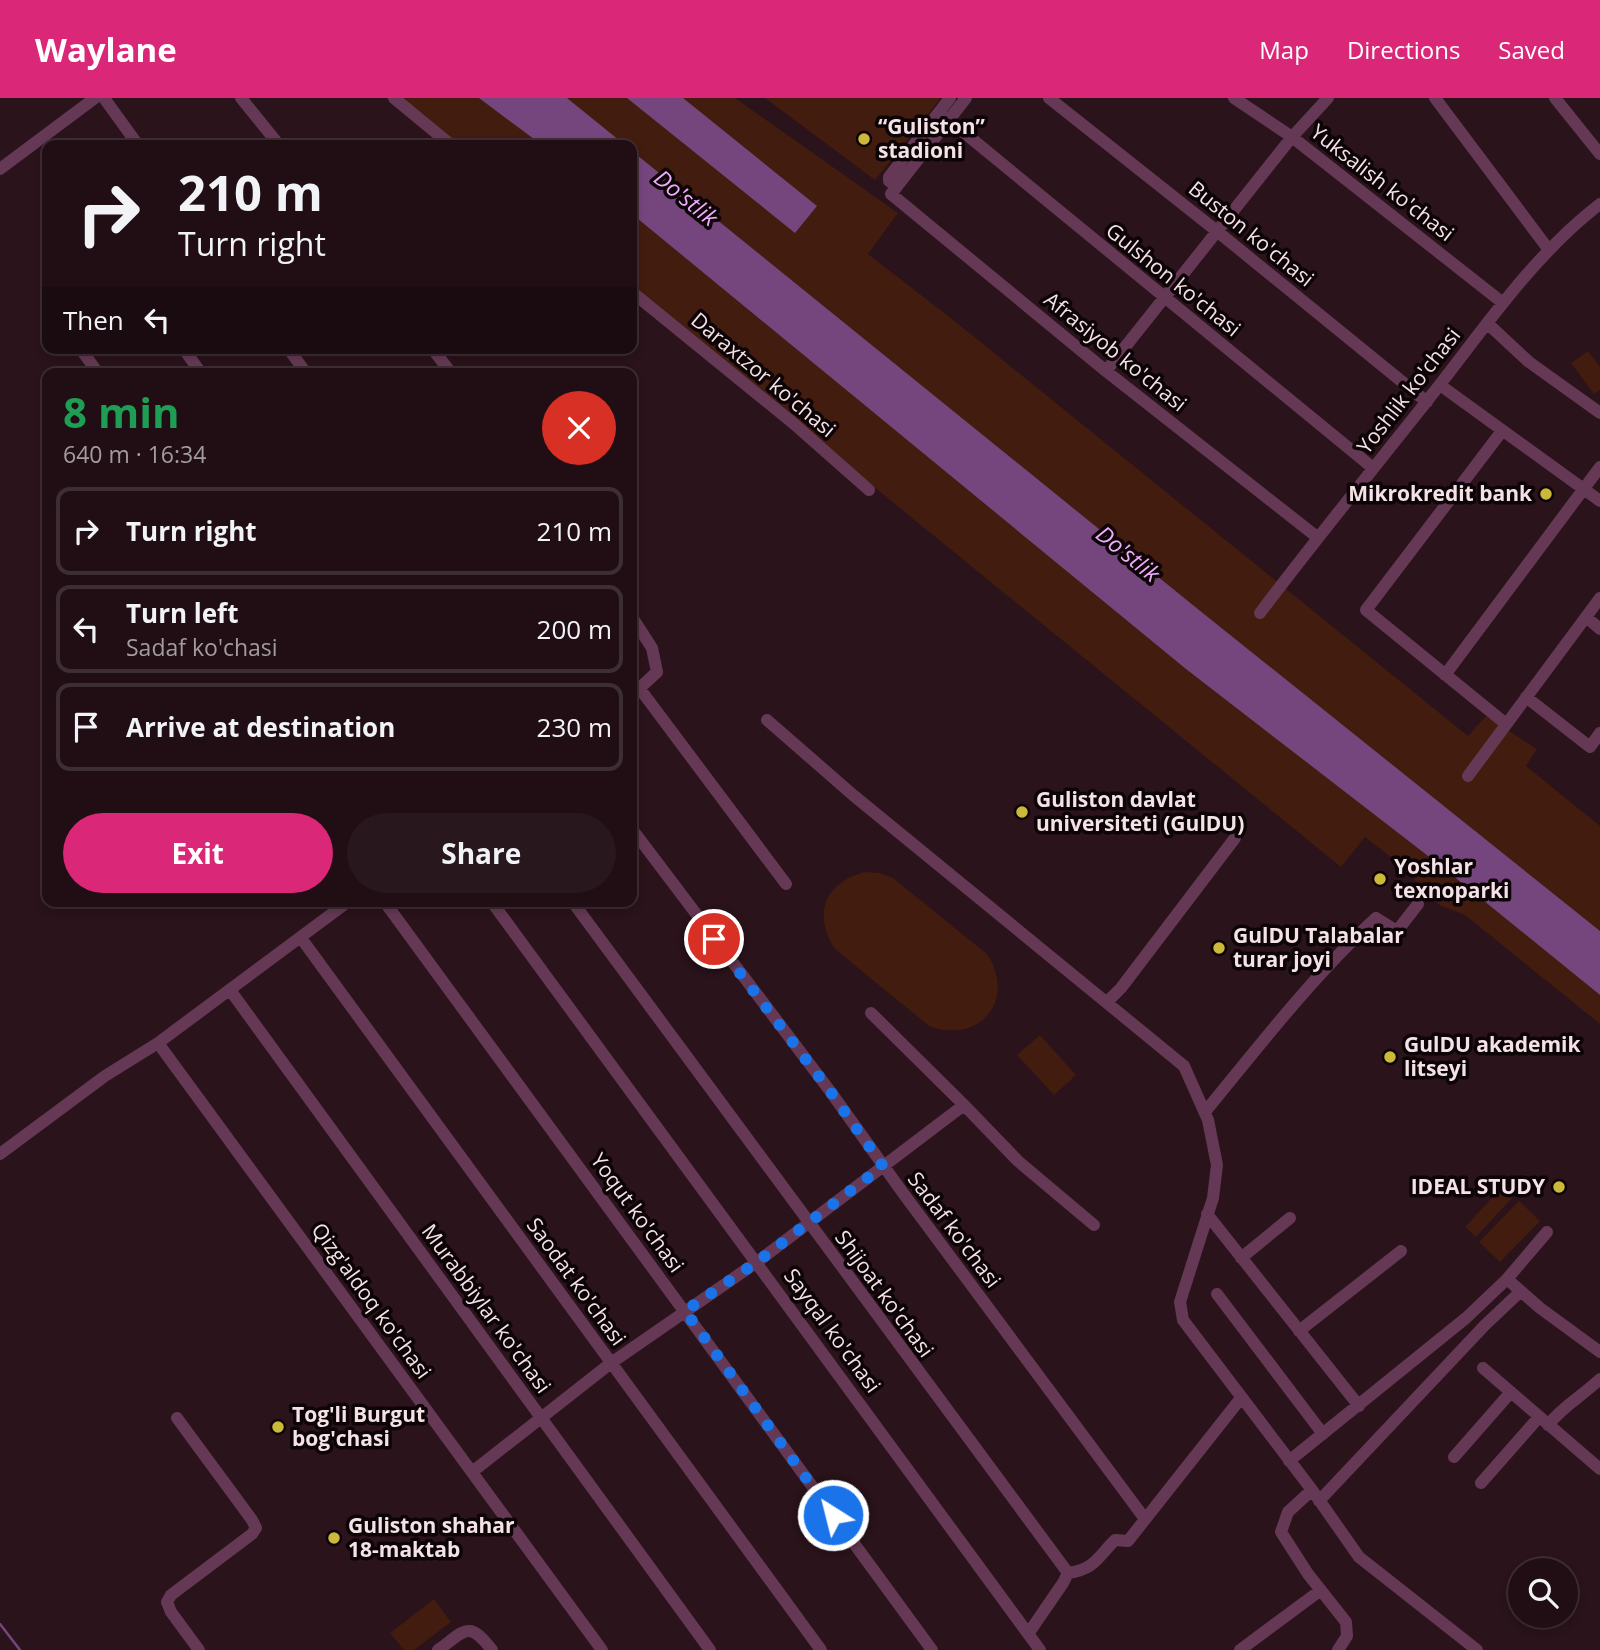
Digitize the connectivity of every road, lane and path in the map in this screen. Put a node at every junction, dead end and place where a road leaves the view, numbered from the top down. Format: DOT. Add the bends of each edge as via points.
graph roads {
  1 [pos="94,98"];
  2 [pos="104,98"];
  3 [pos="240,98"];
  4 [pos="394,98"];
  5 [pos="950,98"];
  6 [pos="966,98"];
  7 [pos="1049,98"];
  8 [pos="1234,98"];
  9 [pos="1435,98"];
  10 [pos="1555,98"];
  11 [pos="1326,99"];
  12 [pos="944,116"];
  13 [pos="1292,137"];
  14 [pos="134,140"];
  15 [pos="275,140"];
  16 [pos="445,140"];
  17 [pos="1598,148"];
  18 [pos="0,169"];
  19 [pos="1599,207"];
  20 [pos="1218,232"];
  21 [pos="1549,250"];
  22 [pos="637,296"];
  23 [pos="1164,298"];
  24 [pos="1503,303"];
  25 [pos="1487,323"];
  26 [pos="85,354"];
  27 [pos="437,354"];
  28 [pos="95,368"];
  29 [pos="447,368"];
  30 [pos="1106,370"];
  31 [pos="1440,385"];
  32 [pos="1427,402"];
  33 [pos="1600,413"];
  34 [pos="1502,431"];
  35 [pos="1600,467"];
  36 [pos="1373,468"];
  37 [pos="1583,489"];
  38 [pos="869,490"];
  39 [pos="1600,501"];
  40 [pos="1317,537"];
  41 [pos="1600,598"];
  42 [pos="1260,613"];
  43 [pos="1586,617"];
  44 [pos="637,625"];
  45 [pos="1600,629"];
  46 [pos="1445,675"];
  47 [pos="637,691"];
  48 [pos="637,693"];
  49 [pos="1526,697"];
  50 [pos="767,720"];
  51 [pos="1506,724"];
  52 [pos="1600,733"];
  53 [pos="1595,750"];
  54 [pos="1468,776"];
  55 [pos="637,837"];
  56 [pos="1235,838"];
  57 [pos="786,884"];
  58 [pos="1418,904"];
  59 [pos="341,907"];
  60 [pos="388,907"];
  61 [pos="495,907"];
  62 [pos="576,907"];
  63 [pos="301,938"];
  64 [pos="230,990"];
  65 [pos="1107,1002"];
  66 [pos="871,1013"];
  67 [pos="158,1043"];
  68 [pos="964,1105"];
  69 [pos="1205,1112"];
  70 [pos="0,1154"];
  71 [pos="883,1166"];
  72 [pos="1207,1214"];
  73 [pos="1290,1218"];
  74 [pos="808,1223"];
  75 [pos="1094,1225"];
  76 [pos="1547,1232"];
  77 [pos="1401,1251"];
  78 [pos="1241,1258"];
  79 [pos="757,1262"];
  80 [pos="1507,1279"];
  81 [pos="1521,1291"];
  82 [pos="1217,1294"];
  83 [pos="685,1311"];
  84 [pos="1300,1331"];
  85 [pos="1600,1352"];
  86 [pos="611,1363"];
  87 [pos="1483,1368"];
  88 [pos="1600,1380"];
  89 [pos="1511,1392"];
  90 [pos="1241,1398"];
  91 [pos="1360,1406"];
  92 [pos="541,1417"];
  93 [pos="177,1418"];
  94 [pos="1544,1421"];
  95 [pos="1323,1434"];
  96 [pos="1454,1457"];
  97 [pos="1289,1461"];
  98 [pos="1600,1469"];
  99 [pos="472,1472"];
  100 [pos="1481,1483"];
  101 [pos="1316,1495"];
  102 [pos="1145,1519"];
  103 [pos="1068,1573"];
  104 [pos="1321,1590"];
  105 [pos="1028,1634"];
  106 [pos="200,1650"];
  107 [pos="438,1650"];
  108 [pos="492,1650"];
  109 [pos="602,1650"];
  110 [pos="710,1650"];
  111 [pos="821,1650"];
  112 [pos="932,1650"];
  113 [pos="1040,1650"];
  114 [pos="1240,1650"];
  115 [pos="1338,1650"];
  116 [pos="1477,1650"];
  1 -- 18 [label="street"];
  2 -- 14 [label="street"];
  3 -- 15 [label="street"];
  4 -- 16 [label="street"];
  5 -- 12 [label="street"];
  6 -- 12 [label="street"];
  7 -- 20 [label="street, Buston ko'chasi"];
  8 -- 13 [label="street, Yuksalish ko'chasi"];
  9 -- 21 [label="street"];
  10 -- 17 [label="street"];
  11 -- 13 [label="street"];
  12 -- 23 [label="street, Gulshon ko'chasi"];
  12 -- 30 [label="street, Afrasiyob ko'chasi" via="894,190"];
  13 -- 20 [label="street"];
  13 -- 24 [label="street, Yuksalish ko'chasi"];
  19 -- 21 [label="street, Yoshlik ko'chasi" via="1576,222"];
  20 -- 23 [label="street"];
  20 -- 32 [label="street, Buston ko'chasi"];
  21 -- 24 [label="street, Yoshlik ko'chasi"];
  22 -- 38 [label="street, Daraxtzor ko'chasi"];
  23 -- 30 [label="street"];
  23 -- 36 [label="street, Gulshon ko'chasi"];
  24 -- 25 [label="street, Yoshlik ko'chasi"];
  25 -- 31 [label="street, Yoshlik ko'chasi"];
  25 -- 33 [label="street" via="1529,362"];
  26 -- 28 [label="street"];
  27 -- 29 [label="street"];
  30 -- 40 [label="street, Afrasiyob ko'chasi"];
  31 -- 32 [label="street, Yoshlik ko'chasi"];
  31 -- 34 [label="street"];
  32 -- 36 [label="street, Yoshlik ko'chasi"];
  34 -- 37 [label="street"];
  34 -- 46 [label="street" via="1366,610"];
  35 -- 37 [label="street"];
  36 -- 40 [label="street, Yoshlik ko'chasi"];
  37 -- 39 [label="street"];
  37 -- 46 [label="street"];
  40 -- 42 [label="street, Yoshlik ko'chasi"];
  41 -- 43 [label="street"];
  43 -- 45 [label="street"];
  43 -- 49 [label="street"];
  44 -- 47 [label="street" via="652,648 657,672"];
  46 -- 51 [label="street"];
  48 -- 57 [label="street"];
  49 -- 51 [label="street"];
  49 -- 53 [label="street"];
  50 -- 65 [label="street"];
  51 -- 54 [label="street"];
  52 -- 53 [label="street"];
  55 -- 71 [label="street, Sadaf ko'chasi"];
  56 -- 65 [label="street"];
  58 -- 69 [label="street" via="1397,930 1376,918 1358,935"];
  59 -- 63 [label="street"];
  60 -- 83 [label="street, Yoqut ko'chasi"];
  61 -- 79 [label="street, Sayqal ko'chasi"];
  62 -- 74 [label="street, Shijoat ko'chasi"];
  63 -- 64 [label="street"];
  63 -- 86 [label="street, Saodat ko'chasi"];
  64 -- 67 [label="street"];
  64 -- 92 [label="street, Murabbiylar ko'chasi"];
  65 -- 69 [label="street" via="1184,1066"];
  66 -- 68 [label="street"];
  67 -- 70 [label="street" via="104,1076"];
  67 -- 99 [label="street, Qizg'aldoq ko'chasi"];
  68 -- 71 [label="street"];
  68 -- 75 [label="street" via="1018,1161"];
  69 -- 72 [label="street" via="1217,1165"];
  71 -- 74 [label="street"];
  71 -- 102 [label="street, Sadaf ko'chasi"];
  72 -- 78 [label="street"];
  72 -- 90 [label="street" via="1180,1302 1183,1320"];
  73 -- 78 [label="street"];
  74 -- 79 [label="street"];
  74 -- 103 [label="street, Shijoat ko'chasi"];
  76 -- 80 [label="street"];
  77 -- 84 [label="street"];
  78 -- 84 [label="street"];
  79 -- 83 [label="street"];
  79 -- 105 [label="street, Sayqal ko'chasi"];
  80 -- 81 [label="street"];
  80 -- 91 [label="street"];
  81 -- 85 [label="street"];
  81 -- 101 [label="street"];
  82 -- 95 [label="street"];
  83 -- 86 [label="street"];
  83 -- 112 [label="street, Yoqut ko'chasi"];
  84 -- 91 [label="street"];
  86 -- 92 [label="street"];
  86 -- 111 [label="street, Saodat ko'chasi"];
  87 -- 89 [label="street"];
  88 -- 94 [label="street"];
  89 -- 94 [label="street"];
  89 -- 96 [label="street"];
  90 -- 97 [label="street"];
  90 -- 102 [label="street"];
  91 -- 95 [label="street"];
  92 -- 99 [label="street"];
  92 -- 110 [label="street, Murabbiylar ko'chasi"];
  93 -- 106 [label="street" via="256,1528 167,1602"];
  94 -- 98 [label="street"];
  94 -- 100 [label="street"];
  95 -- 97 [label="street"];
  97 -- 101 [label="street"];
  99 -- 109 [label="street, Qizg'aldoq ko'chasi"];
  101 -- 104 [label="street" via="1289,1513 1281,1532"];
  101 -- 116 [label="street" via="1359,1557"];
  102 -- 103 [label="street" via="1128,1541 1115,1540 1091,1567"];
  103 -- 105 [label="street"];
  104 -- 114 [label="street"];
  104 -- 115 [label="street" via="1346,1622 1347,1636"];
  105 -- 113 [label="street, Sayqal ko'chasi"];
  107 -- 108 [label="street" via="472,1630"];
}
